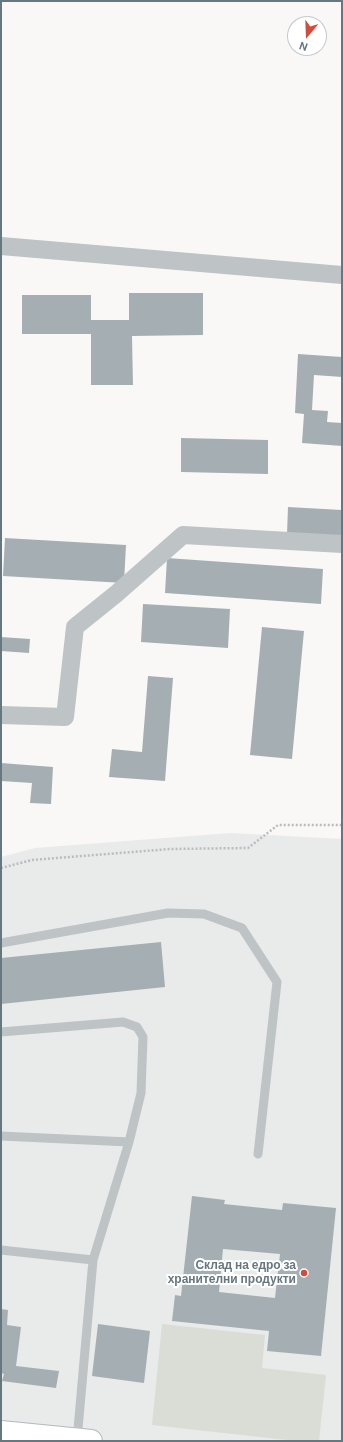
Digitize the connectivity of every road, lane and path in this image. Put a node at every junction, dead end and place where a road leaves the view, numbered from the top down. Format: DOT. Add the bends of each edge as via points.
graph roads {
  1 [pos="1,246"];
  2 [pos="342,275"];
  3 [pos="342,544"];
  4 [pos="1,715"];
  5 [pos="342,825"];
  6 [pos="1,868"];
  7 [pos="1,943"];
  8 [pos="1,1032"];
  9 [pos="1,1136"];
  10 [pos="129,1142"];
  11 [pos="258,1154"];
  12 [pos="1,1250"];
  13 [pos="93,1260"];
  14 [pos="1,1432"];
  15 [pos="22,1437"];
  16 [pos="84,1440"];
  1 -- 2 [label="street"];
  3 -- 4 [label="street" via="183,535 75,627 65,717"];
  5 -- 6 [label="path" via="278,825 248,848 170,849 32,860"];
  7 -- 11 [label="lane" via="168,912 204,914 242,928 277,982"];
  8 -- 10 [label="lane" via="123,1022 137,1027 143,1037 141,1093"];
  9 -- 10 [label="lane"];
  10 -- 13 [label="lane"];
  12 -- 13 [label="lane"];
  13 -- 16 [label="lane"];
  14 -- 15 [label="main road"];
  15 -- 16 [label="main road"];
}
